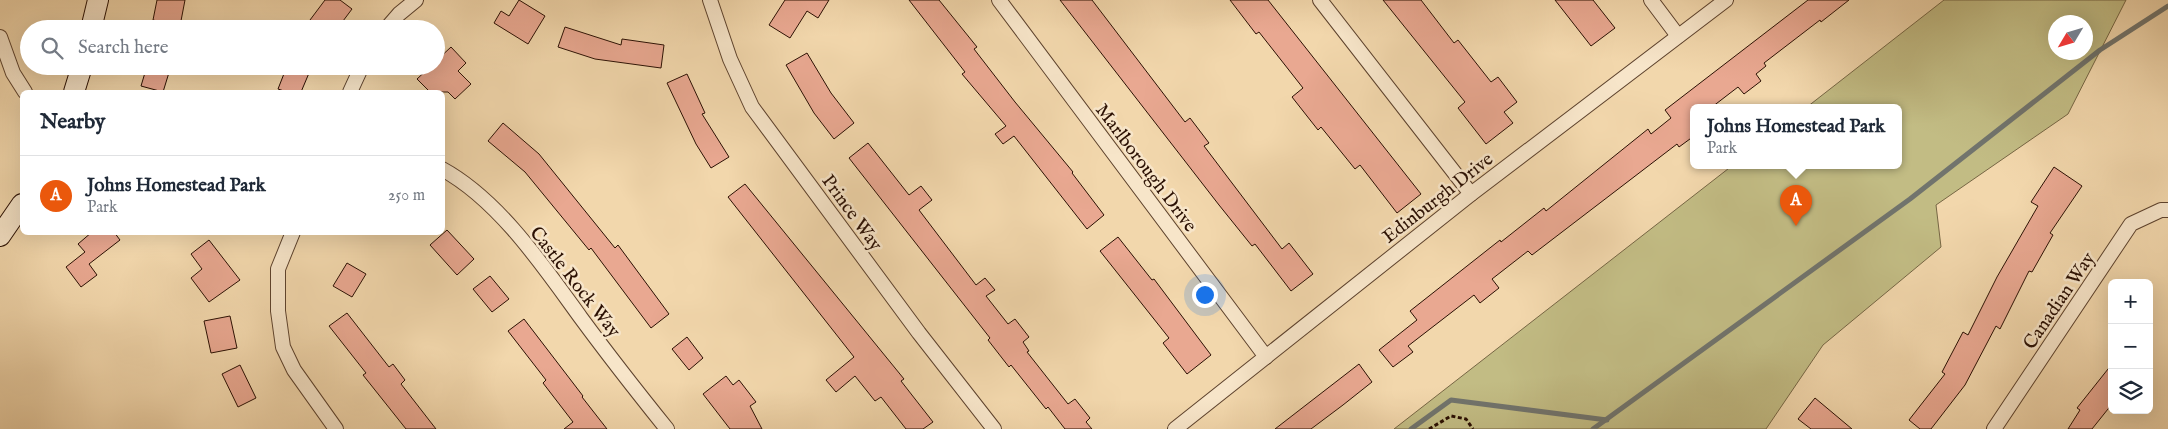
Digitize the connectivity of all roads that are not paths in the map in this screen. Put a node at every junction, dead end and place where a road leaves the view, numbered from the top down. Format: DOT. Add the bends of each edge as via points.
graph roads {
  1 [pos="98,0"];
  2 [pos="416,0"];
  3 [pos="710,0"];
  4 [pos="999,0"];
  5 [pos="1320,0"];
  6 [pos="1652,0"];
  7 [pos="1726,0"];
  8 [pos="93,20"];
  9 [pos="394,20"];
  10 [pos="1678,36"];
  11 [pos="0,37"];
  12 [pos="79,75"];
  13 [pos="358,75"];
  14 [pos="24,90"];
  15 [pos="75,90"];
  16 [pos="351,90"];
  17 [pos="445,171"];
  18 [pos="1471,194"];
  19 [pos="20,207"];
  20 [pos="2168,210"];
  21 [pos="292,235"];
  22 [pos="0,236"];
  23 [pos="1266,357"];
  24 [pos="336,429"];
  25 [pos="667,429"];
  26 [pos="994,429"];
  27 [pos="1175,429"];
  28 [pos="1994,429"];
  1 -- 8 [label="street"];
  2 -- 9 [label="street"];
  3 -- 26 [label="street, Prince Way" via="730,59 752,107"];
  4 -- 23 [label="street, Marlborough Drive"];
  5 -- 18 [label="street"];
  6 -- 10 [label="street"];
  7 -- 10 [label="street, Edinburgh Drive"];
  10 -- 18 [label="street, Edinburgh Drive"];
  11 -- 14 [label="street" via="12,73"];
  12 -- 15 [label="street"];
  13 -- 16 [label="street"];
  17 -- 25 [label="street, Castle Rock Way" via="463,180 533,252"];
  18 -- 23 [label="street, Edinburgh Drive"];
  19 -- 22 [label="street"];
  20 -- 28 [label="street, Canadian Way" via="2131,224"];
  21 -- 24 [label="street" via="278,269 282,347 294,370"];
  23 -- 27 [label="street, Edinburgh Drive"];
}
